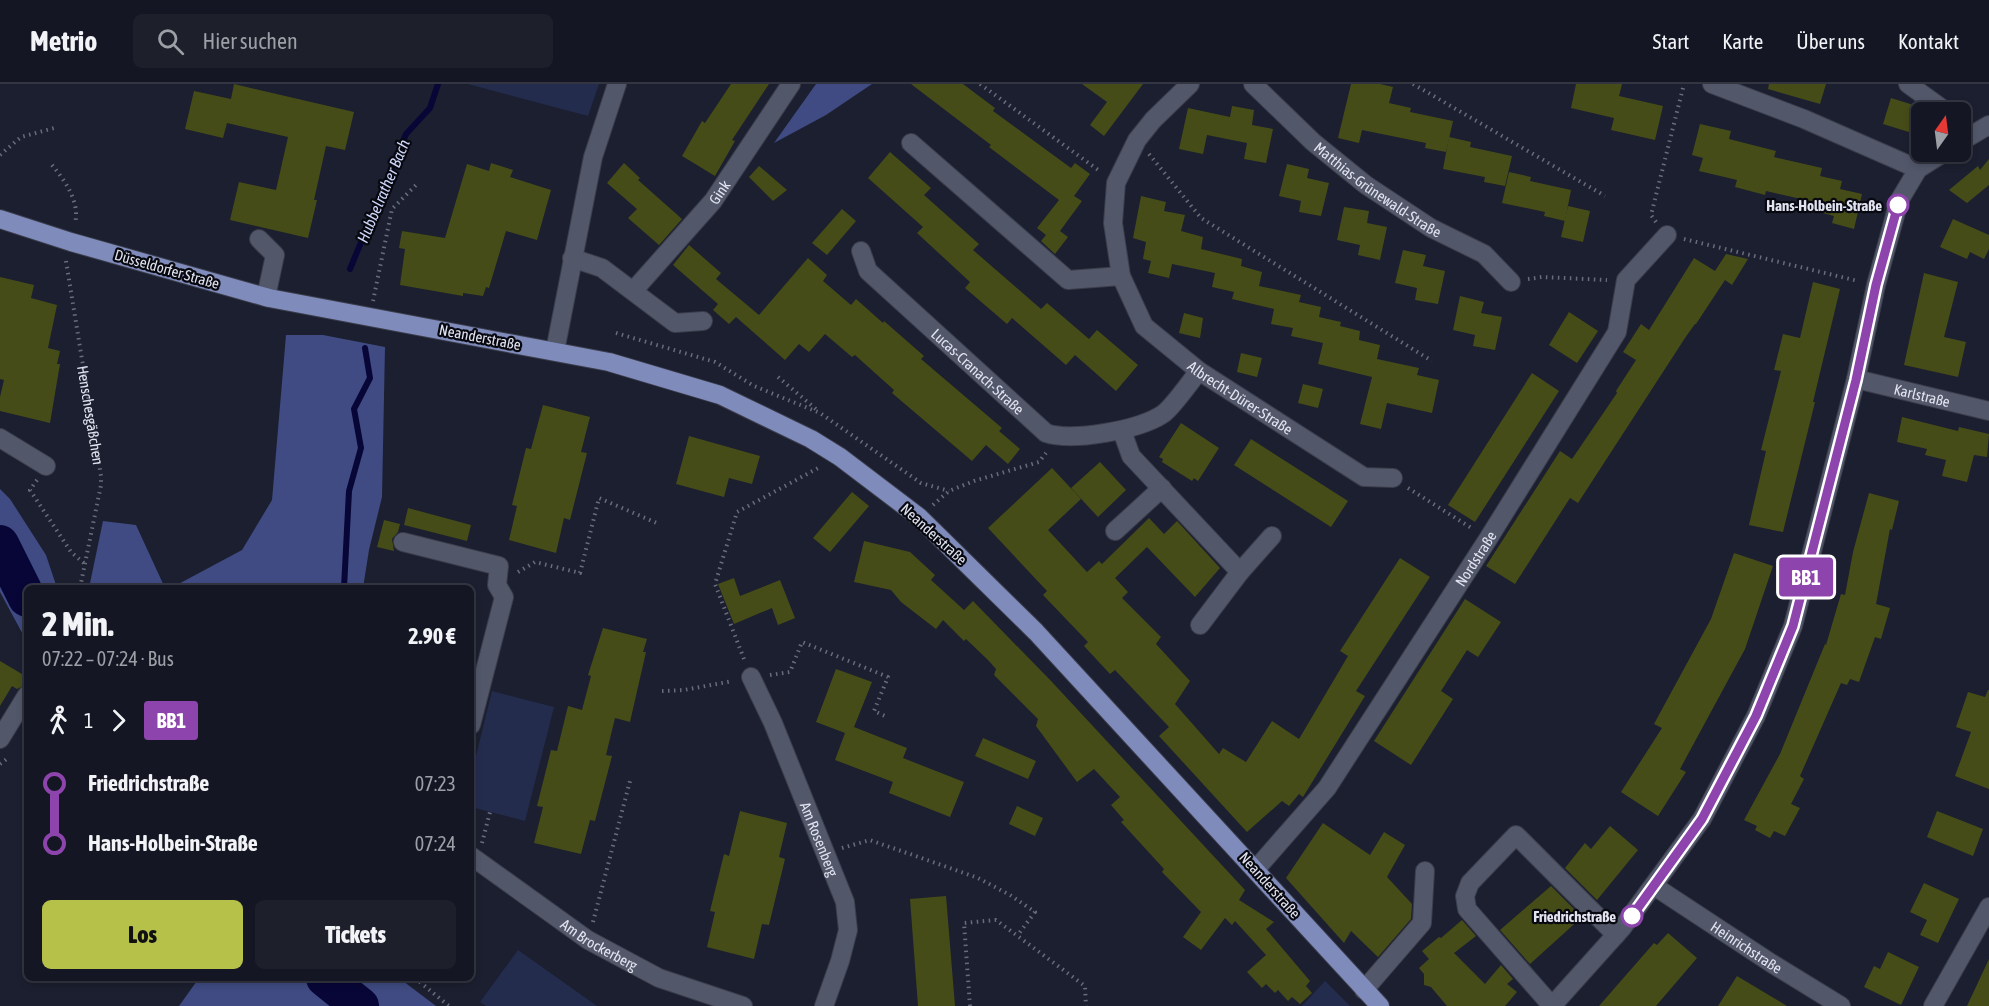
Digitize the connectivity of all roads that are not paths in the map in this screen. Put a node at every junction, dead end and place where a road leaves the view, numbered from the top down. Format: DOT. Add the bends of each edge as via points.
graph roads {
  1 [pos="617,84"];
  2 [pos="791,84"];
  3 [pos="1190,84"];
  4 [pos="1253,84"];
  5 [pos="1712,84"];
  6 [pos="1908,84"];
  7 [pos="1933,102"];
  8 [pos="911,143"];
  9 [pos="1930,162"];
  10 [pos="1918,170"];
  11 [pos="0,219"];
  12 [pos="1667,235"];
  13 [pos="259,239"];
  14 [pos="861,251"];
  15 [pos="573,258"];
  16 [pos="1121,276"];
  17 [pos="1511,282"];
  18 [pos="634,290"];
  19 [pos="266,297"];
  20 [pos="337,310"];
  21 [pos="703,321"];
  22 [pos="555,351"];
  23 [pos="1198,371"];
  24 [pos="1856,380"];
  25 [pos="1989,411"];
  26 [pos="1122,431"];
  27 [pos="0,438"];
  28 [pos="46,466"];
  29 [pos="1393,478"];
  30 [pos="1162,488"];
  31 [pos="1115,531"];
  32 [pos="1272,536"];
  33 [pos="403,542"];
  34 [pos="1240,572"];
  35 [pos="1200,625"];
  36 [pos="751,677"];
  37 [pos="24,700"];
  38 [pos="474,713"];
  39 [pos="0,739"];
  40 [pos="474,859"];
  41 [pos="1256,869"];
  42 [pos="1425,871"];
  43 [pos="1654,885"];
  44 [pos="1989,907"];
  45 [pos="1616,935"];
  46 [pos="1364,990"];
  47 [pos="743,1006"];
  48 [pos="824,1006"];
  49 [pos="1380,1006"];
  50 [pos="1553,1006"];
  51 [pos="1841,1006"];
  52 [pos="1933,1006"];
  1 -- 15 [label="street" via="593,157"];
  2 -- 18 [label="street, Gink" via="713,201"];
  3 -- 16 [label="street, Albrecht-Dürer-Straße" via="1137,140 1116,183 1113,223"];
  4 -- 17 [label="street, Matthias-Grünewald-Straße" via="1366,185 1431,228 1484,254"];
  5 -- 10 [label="street" via="1804,119"];
  6 -- 7 [label="street"];
  8 -- 16 [label="street" via="1068,280"];
  9 -- 10 [label="street"];
  10 -- 24 [label="street" via="1899,201"];
  11 -- 19 [label="main road, Düsseldorfer Straße"];
  12 -- 41 [label="street, Nordstraße" via="1626,280 1617,332 1327,788"];
  13 -- 19 [label="street" via="274,255"];
  14 -- 26 [label="street, Lucas-Cranach-Straße" via="868,271 1046,433 1058,437"];
  15 -- 18 [label="street" via="602,268"];
  15 -- 22 [label="street"];
  16 -- 23 [label="street, Albrecht-Dürer-Straße" via="1144,326"];
  18 -- 21 [label="street" via="675,323"];
  19 -- 20 [label="main road, Düsseldorfer Straße"];
  20 -- 22 [label="main road, Neanderstraße"];
  22 -- 41 [label="main road, Neanderstraße" via="720,394 840,457 919,517 1036,632"];
  23 -- 26 [label="street" via="1163,414"];
  23 -- 29 [label="street, Albrecht-Dürer-Straße" via="1364,477"];
  24 -- 25 [label="street, Karlstraße"];
  24 -- 43 [label="street" via="1793,626 1756,716 1702,819"];
  26 -- 30 [label="street" via="1131,456"];
  27 -- 28 [label="street"];
  30 -- 31 [label="street"];
  30 -- 34 [label="street"];
  32 -- 34 [label="street"];
  33 -- 38 [label="street" via="499,566 497,585 504,597"];
  34 -- 35 [label="street"];
  36 -- 48 [label="street, Am Rosenberg" via="845,902 848,930"];
  37 -- 39 [label="street"];
  40 -- 47 [label="street, Am Brockerberg" via="588,940 659,978"];
  41 -- 46 [label="main road, Neanderstraße"];
  42 -- 46 [label="street" via="1422,923"];
  43 -- 45 [label="street"];
  43 -- 51 [label="street, Heinrichstraße"];
  44 -- 52 [label="street"];
  45 -- 50 [label="street"];
  45 -- 50 [label="street" via="1516,835 1470,883 1465,896 1467,909"];
  46 -- 49 [label="main road, Neanderstraße"];
}
